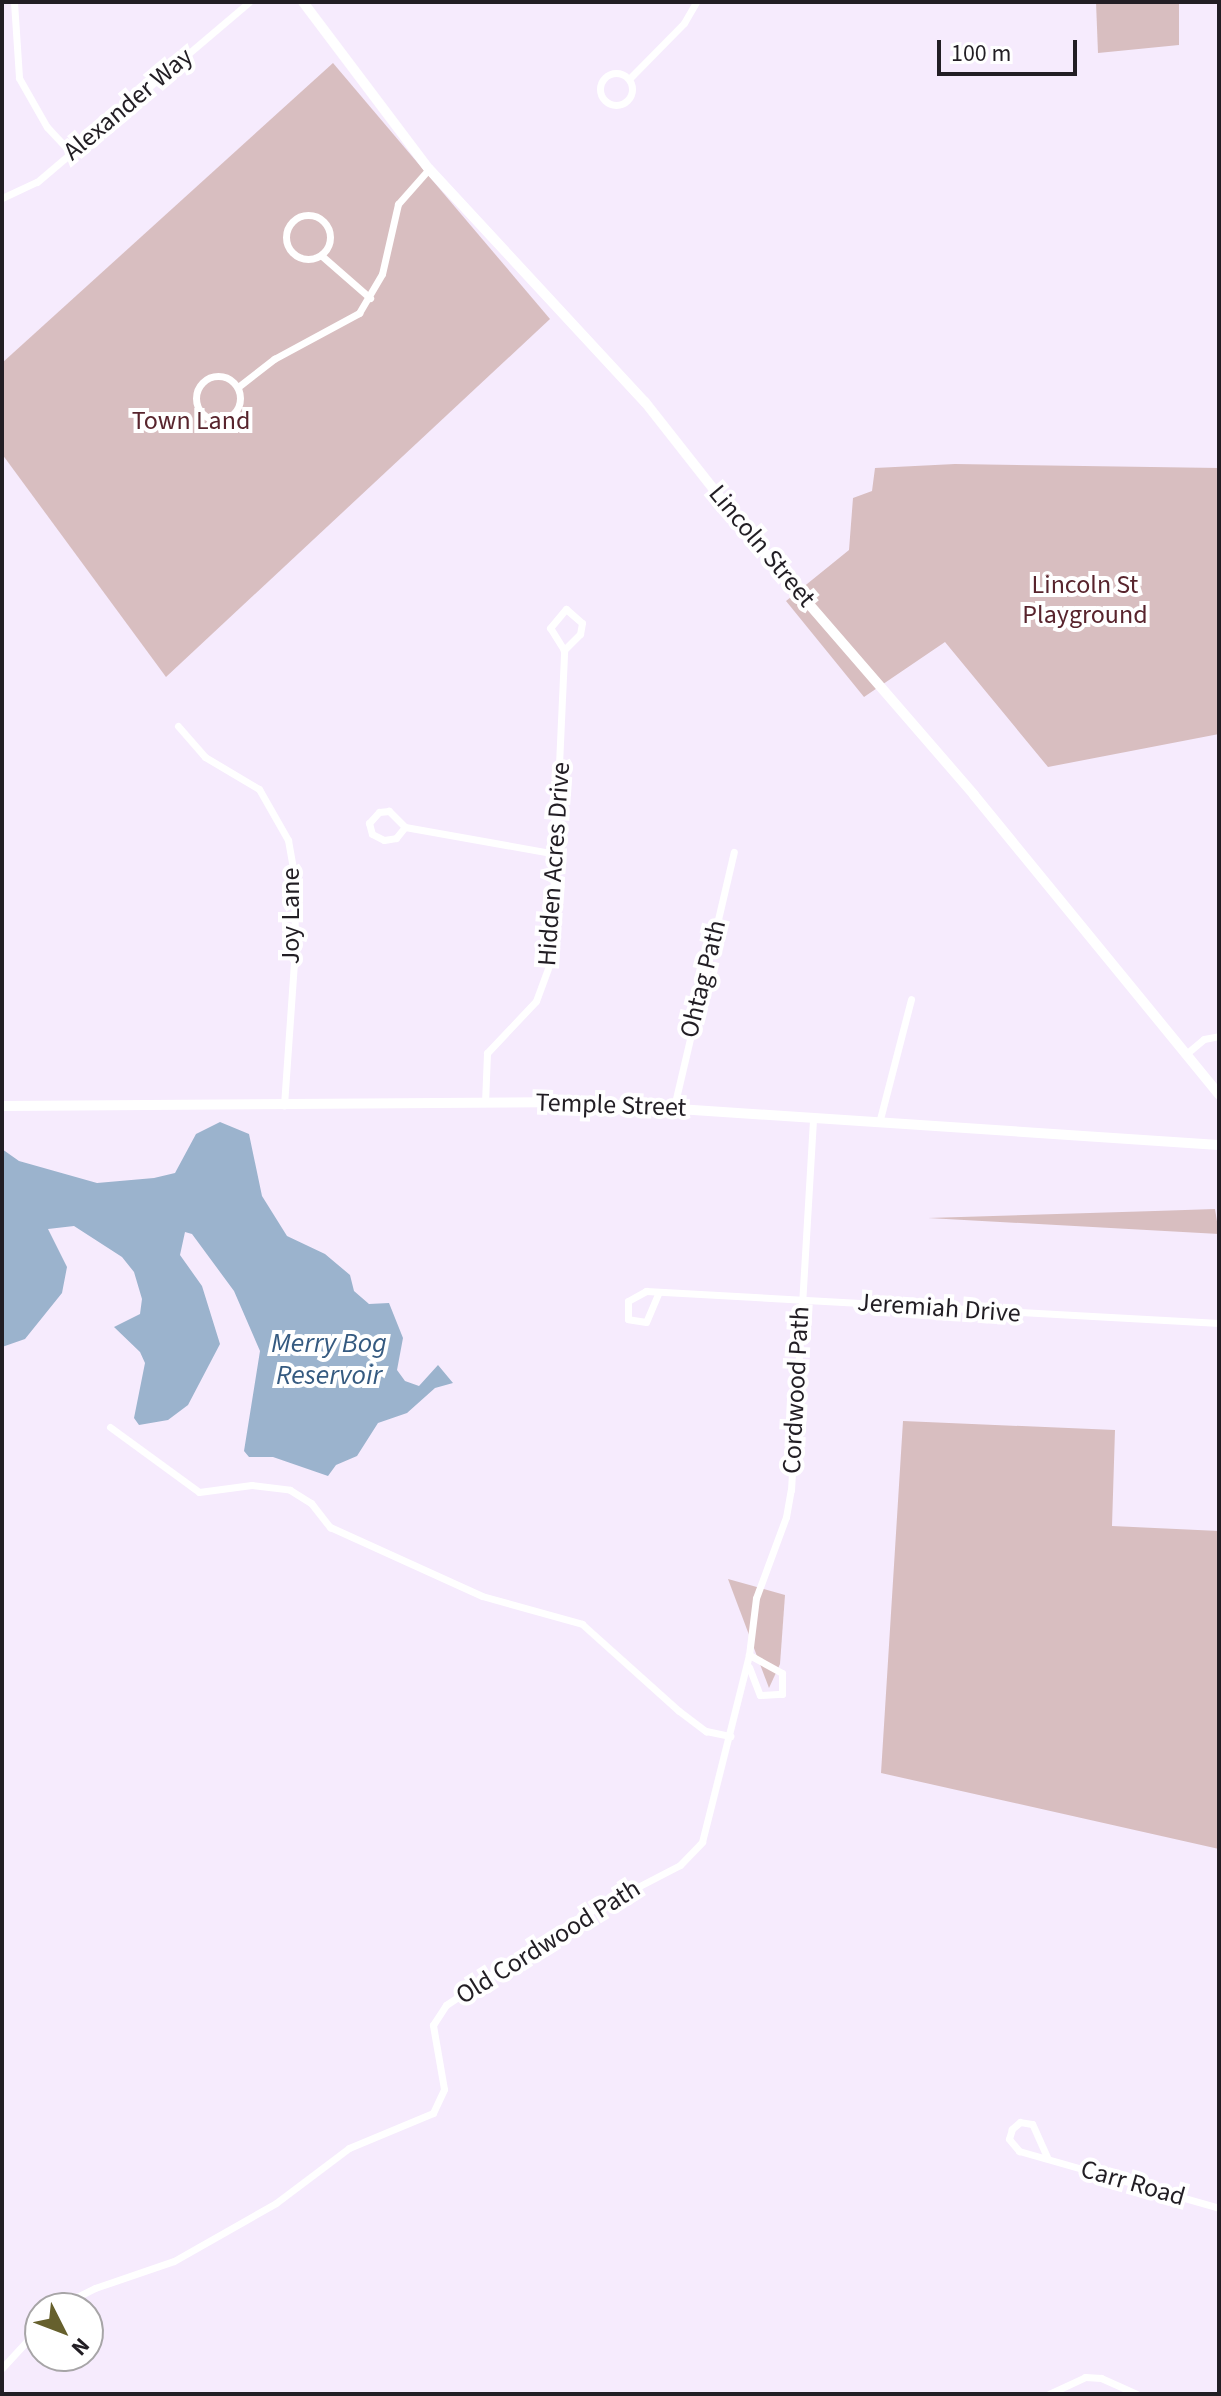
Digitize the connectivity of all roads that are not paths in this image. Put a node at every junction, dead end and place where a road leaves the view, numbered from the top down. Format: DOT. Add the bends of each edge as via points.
graph roads {
  1 [pos="14,2"];
  2 [pos="249,2"];
  3 [pos="303,2"];
  4 [pos="696,2"];
  5 [pos="630,78"];
  6 [pos="70,152"];
  7 [pos="429,169"];
  8 [pos="2,198"];
  9 [pos="322,256"];
  10 [pos="370,298"];
  11 [pos="238,387"];
  12 [pos="564,650"];
  13 [pos="178,726"];
  14 [pos="405,827"];
  15 [pos="734,852"];
  16 [pos="556,854"];
  17 [pos="911,999"];
  18 [pos="1219,1036"];
  19 [pos="1186,1054"];
  20 [pos="1219,1094"];
  21 [pos="485,1103"];
  22 [pos="2,1106"];
  23 [pos="283,1106"];
  24 [pos="674,1107"];
  25 [pos="813,1119"];
  26 [pos="879,1123"];
  27 [pos="1219,1145"];
  28 [pos="658,1294"];
  29 [pos="801,1299"];
  30 [pos="1219,1323"];
  31 [pos="110,1427"];
  32 [pos="749,1655"];
  33 [pos="730,1736"];
  34 [pos="1047,2157"];
  35 [pos="1219,2208"];
  36 [pos="87,2292"];
  37 [pos="24,2344"];
  38 [pos="2,2368"];
  39 [pos="1049,2394"];
  40 [pos="1137,2394"];
  1 -- 6 [label="street" via="19,78 47,127"];
  2 -- 6 [label="street, Alexander Way"];
  3 -- 7 [label="main road, Lincoln Street"];
  4 -- 5 [label="street" via="684,23"];
  5 -- 5 [label="street" via="610,75 600,87 602,98 613,106 623,102 631,92"];
  6 -- 8 [label="street, Alexander Way" via="37,182"];
  7 -- 10 [label="street" via="406,191 392,217 382,274"];
  7 -- 19 [label="main road, Lincoln Street" via="645,402 756,543 974,795"];
  9 -- 9 [label="street" via="330,244 326,223 307,215 294,220 286,241 293,254 307,260"];
  9 -- 10 [label="street"];
  10 -- 11 [label="street" via="346,322 274,359"];
  11 -- 11 [label="street" via="224,376 210,376 196,393 198,408 210,419 232,416 240,404"];
  12 -- 12 [label="street, Hidden Acres Drive" via="550,628 566,609 582,623 580,634"];
  12 -- 16 [label="street, Hidden Acres Drive"];
  13 -- 23 [label="street, Joy Lane" via="205,757 259,789 288,840 295,948"];
  14 -- 14 [label="street" via="396,838 384,840 372,834 369,823 389,811"];
  14 -- 16 [label="street"];
  15 -- 24 [label="street, Ohtag Path"];
  16 -- 21 [label="street, Hidden Acres Drive" via="554,932 546,981 536,1001 487,1053"];
  17 -- 26 [label="street"];
  18 -- 19 [label="street" via="1204,1039"];
  19 -- 20 [label="main road, Lincoln Street"];
  21 -- 23 [label="main road, Temple Street"];
  21 -- 24 [label="main road, Temple Street"];
  22 -- 23 [label="main road, Temple Street"];
  24 -- 25 [label="main road, Temple Street"];
  25 -- 26 [label="main road, Temple Street"];
  25 -- 29 [label="street, Cordwood Path"];
  26 -- 27 [label="main road, Temple Street"];
  28 -- 28 [label="street, Jeremiah Drive" via="646,1322 628,1319 626,1305 633,1296"];
  28 -- 29 [label="street, Jeremiah Drive"];
  29 -- 30 [label="street, Jeremiah Drive"];
  29 -- 32 [label="street, Cordwood Path" via="791,1490 756,1598"];
  31 -- 33 [label="street" via="199,1492 252,1485 290,1490 311,1503 330,1527 482,1596 582,1624 679,1711 706,1731"];
  32 -- 32 [label="street, Cordwood Path" via="782,1673 782,1694 769,1698 754,1688"];
  32 -- 33 [label="street, Old Cordwood Path"];
  33 -- 36 [label="street, Old Cordwood Path" via="709,1828 687,1860 574,1920 455,1998 437,2016 432,2036 444,2089 433,2113 349,2148 276,2203 174,2261"];
  34 -- 34 [label="street, Carr Road" via="1038,2130 1026,2122 1015,2125 1009,2134 1012,2145"];
  34 -- 35 [label="street, Carr Road"];
  37 -- 38 [label="street"];
  39 -- 40 [label="street" via="1085,2377 1101,2378"];
}
